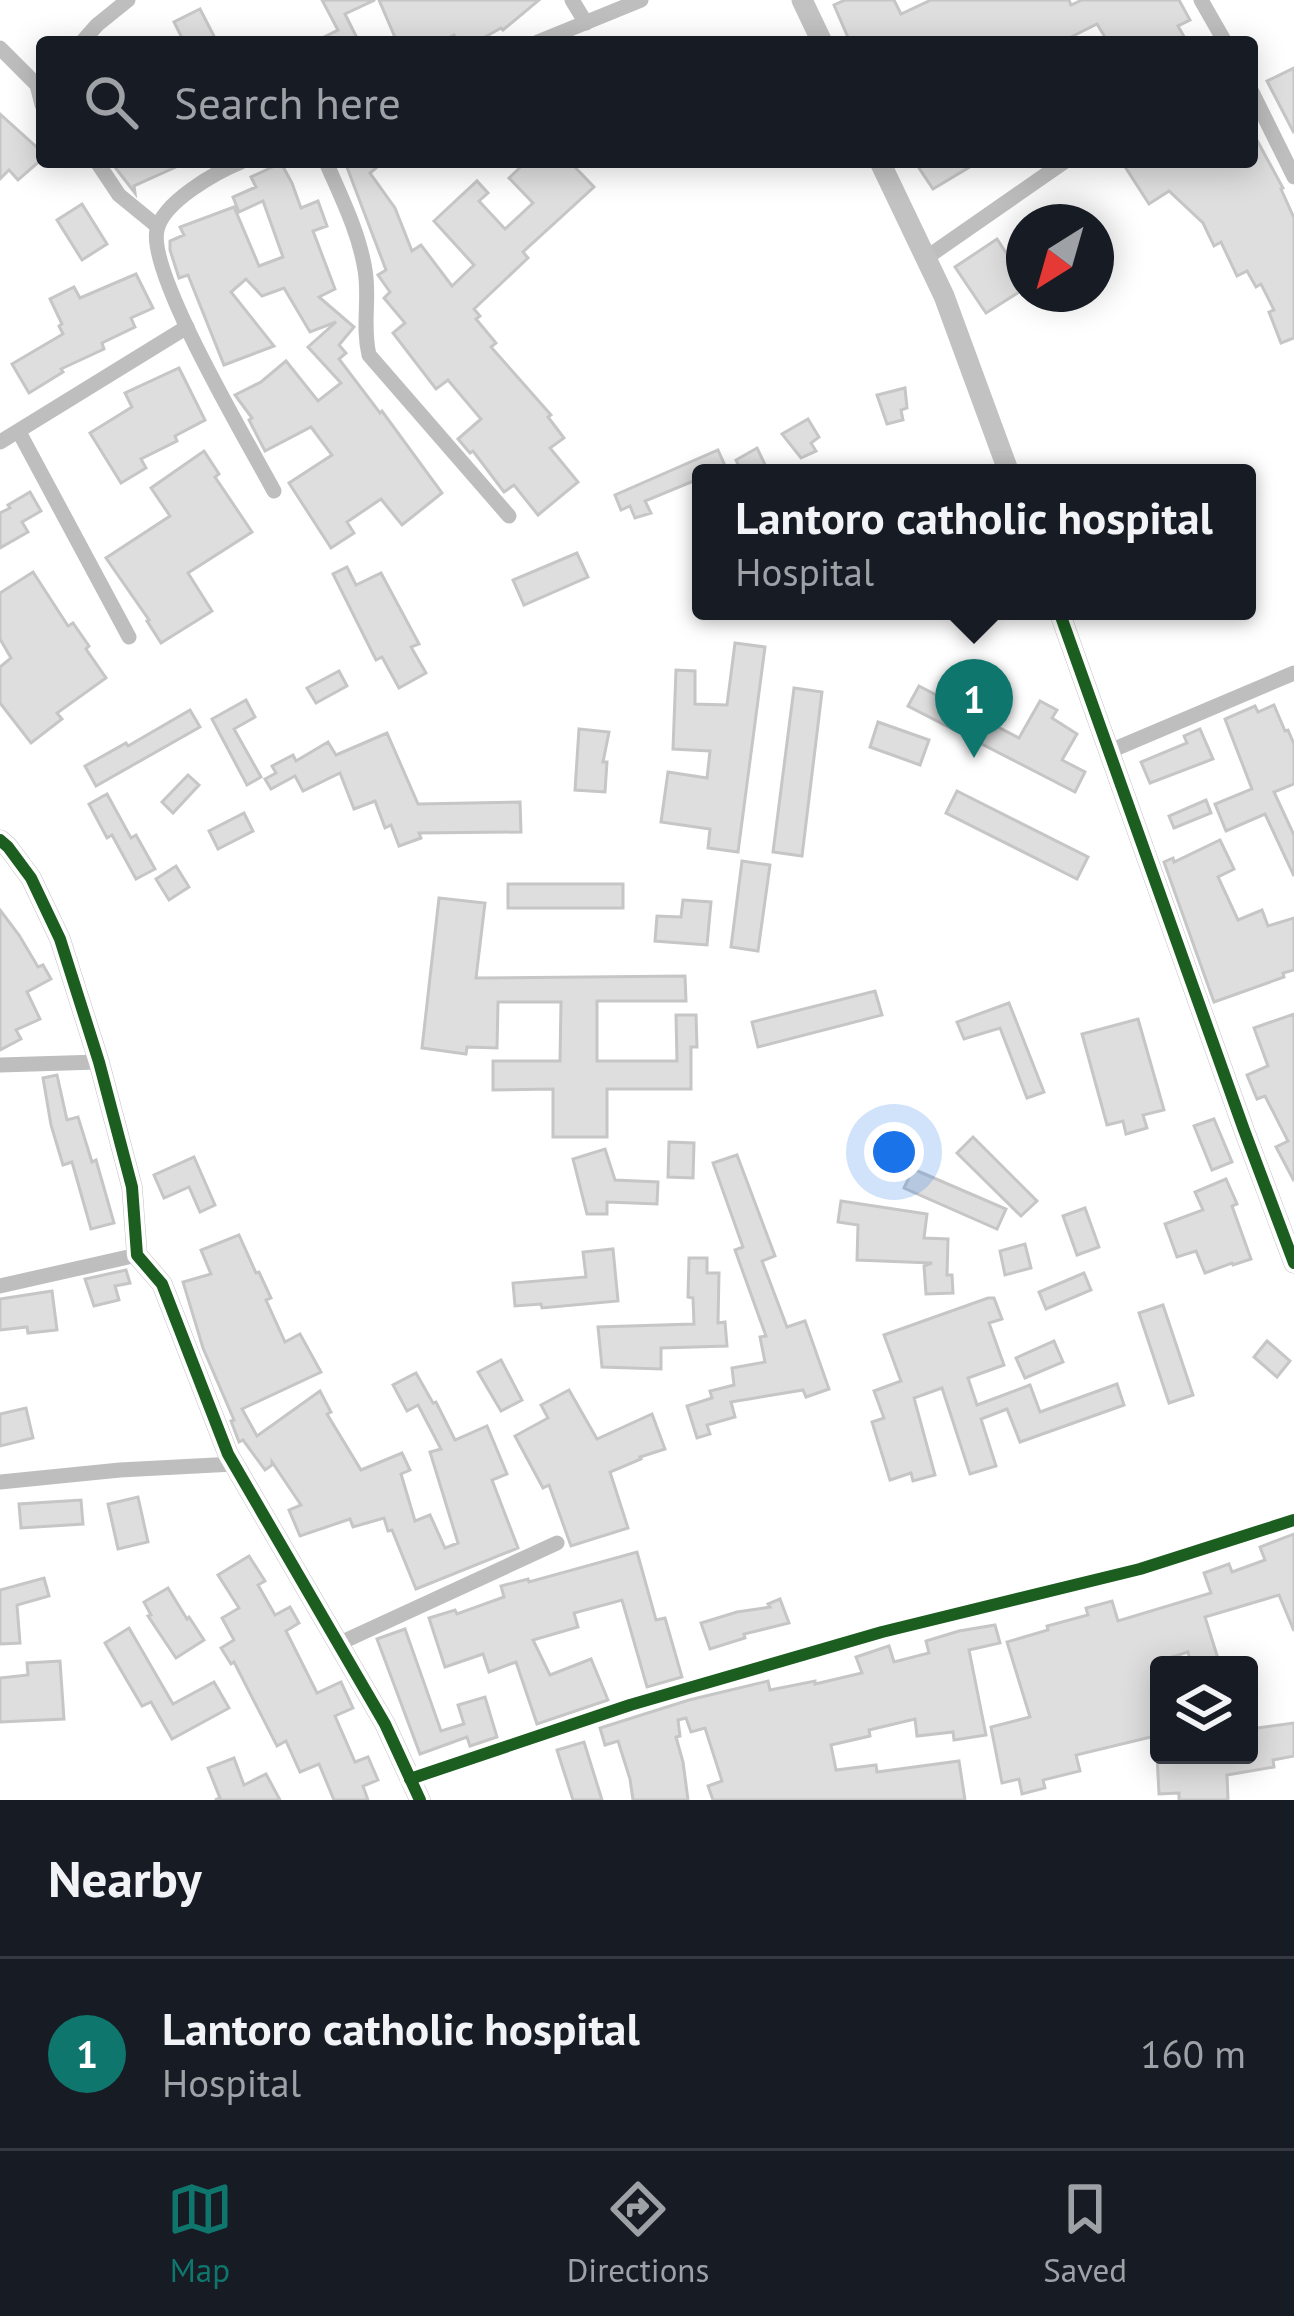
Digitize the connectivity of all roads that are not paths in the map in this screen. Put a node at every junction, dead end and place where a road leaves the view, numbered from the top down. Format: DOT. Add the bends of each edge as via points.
graph roads {
  1 [pos="128,0"];
  2 [pos="572,0"];
  3 [pos="640,0"];
  4 [pos="802,0"];
  5 [pos="1201,0"];
  6 [pos="586,23"];
  7 [pos="87,36"];
  8 [pos="561,36"];
  9 [pos="819,36"];
  10 [pos="1222,36"];
  11 [pos="0,48"];
  12 [pos="36,79"];
  13 [pos="1258,104"];
  14 [pos="102,168"];
  15 [pos="226,168"];
  16 [pos="328,168"];
  17 [pos="883,168"];
  18 [pos="1055,168"];
  19 [pos="1294,178"];
  20 [pos="157,226"];
  21 [pos="926,258"];
  22 [pos="187,327"];
  23 [pos="20,432"];
  24 [pos="0,442"];
  25 [pos="1006,464"];
  26 [pos="274,491"];
  27 [pos="509,516"];
  28 [pos="1062,620"];
  29 [pos="129,637"];
  30 [pos="1294,673"];
  31 [pos="1110,751"];
  32 [pos="1,843"];
  33 [pos="99,1062"];
  34 [pos="0,1065"];
  35 [pos="137,1255"];
  36 [pos="1294,1262"];
  37 [pos="0,1286"];
  38 [pos="234,1464"];
  39 [pos="0,1482"];
  40 [pos="1294,1520"];
  41 [pos="557,1544"];
  42 [pos="340,1643"];
  43 [pos="415,1790"];
  1 -- 7 [label="street"];
  2 -- 6 [label="street"];
  3 -- 6 [label="street"];
  4 -- 9 [label="street"];
  5 -- 10 [label="street"];
  6 -- 8 [label="street"];
  11 -- 12 [label="street"];
  13 -- 19 [label="street"];
  14 -- 20 [label="street" via="118,195"];
  15 -- 20 [label="street" via="166,208"];
  16 -- 27 [label="street" via="366,273 369,355"];
  17 -- 21 [label="street"];
  18 -- 21 [label="street"];
  20 -- 22 [label="street" via="164,278"];
  21 -- 25 [label="street"];
  22 -- 23 [label="street"];
  22 -- 26 [label="street"];
  23 -- 24 [label="street"];
  23 -- 29 [label="street"];
  28 -- 31 [label="street"];
  30 -- 31 [label="street"];
  31 -- 36 [label="street"];
  32 -- 33 [label="street" via="47,908"];
  33 -- 34 [label="street"];
  33 -- 35 [label="street" via="132,1187"];
  35 -- 37 [label="street"];
  35 -- 38 [label="street" via="162,1284"];
  38 -- 39 [label="street"];
  38 -- 42 [label="street"];
  40 -- 43 [label="street" via="630,1706"];
  41 -- 42 [label="street"];
  42 -- 43 [label="street"];
}
